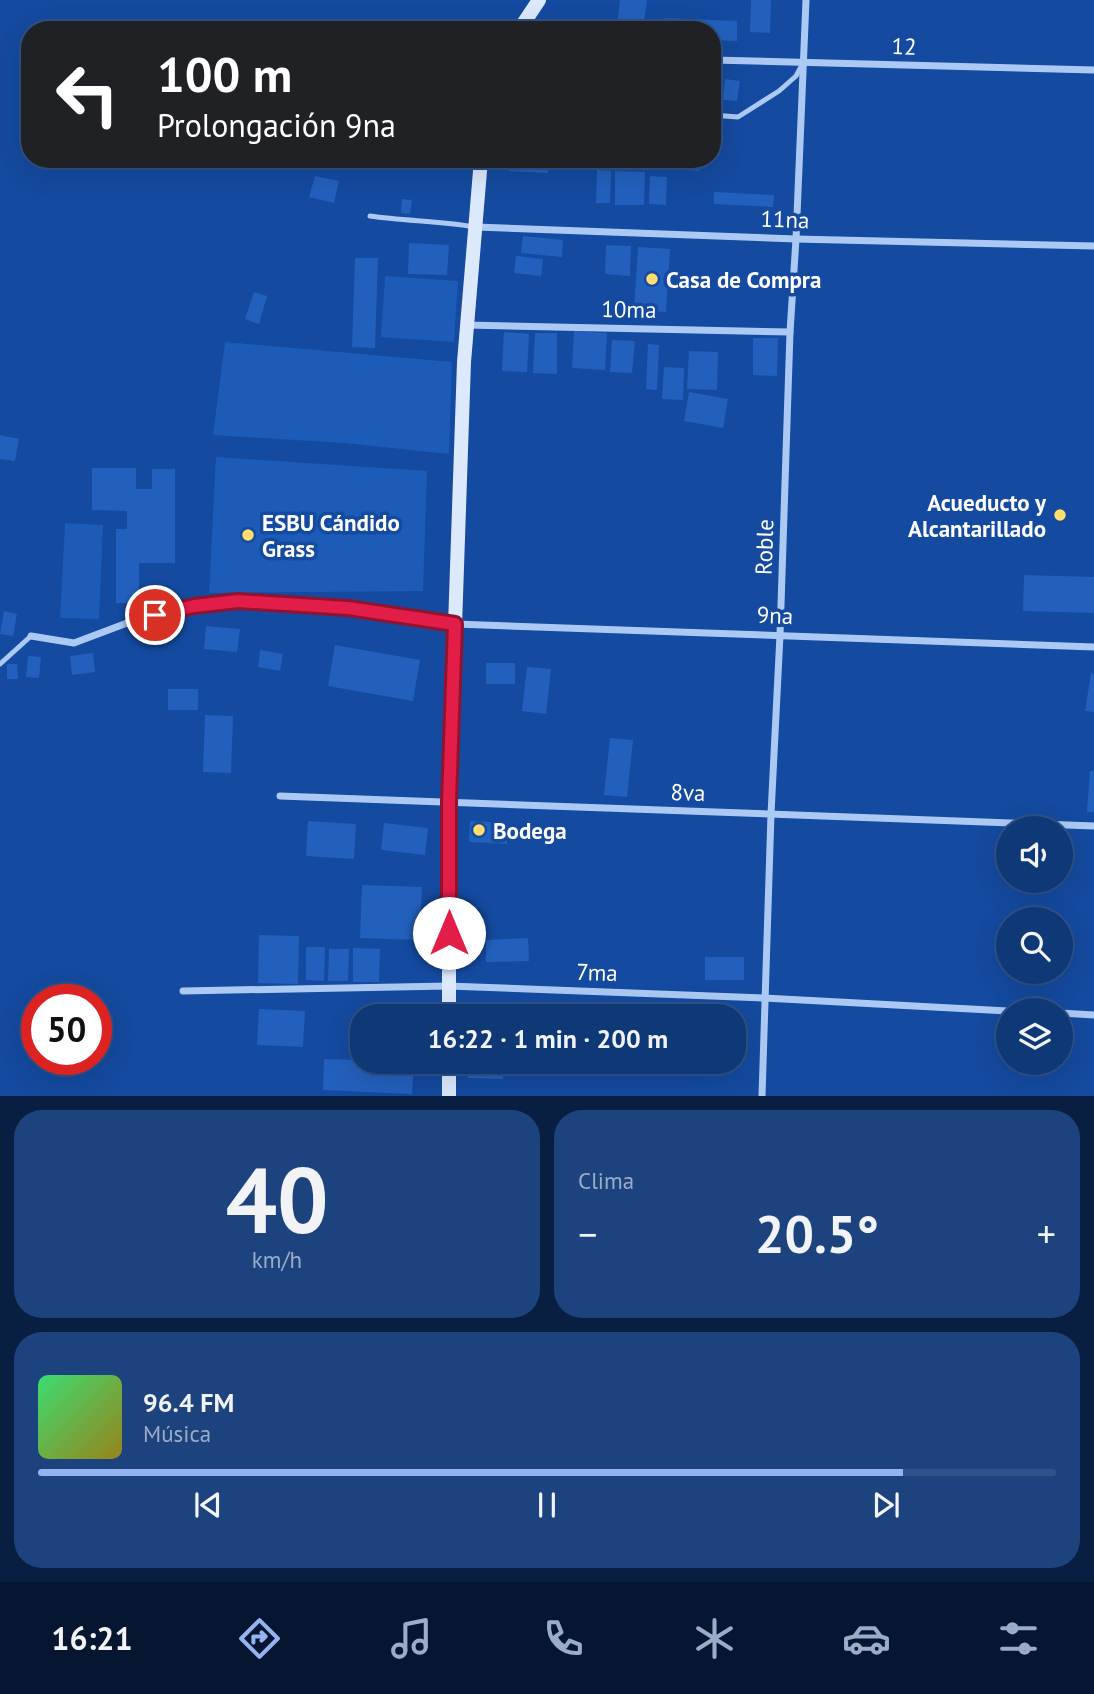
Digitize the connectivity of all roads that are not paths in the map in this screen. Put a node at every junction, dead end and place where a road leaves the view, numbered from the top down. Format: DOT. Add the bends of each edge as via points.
graph roads {
  1 [pos="539,0"];
  2 [pos="806,0"];
  3 [pos="525,21"];
  4 [pos="721,60"];
  5 [pos="803,62"];
  6 [pos="1094,70"];
  7 [pos="721,116"];
  8 [pos="480,168"];
  9 [pos="370,216"];
  10 [pos="475,226"];
  11 [pos="796,239"];
  12 [pos="1094,246"];
  13 [pos="467,326"];
  14 [pos="790,332"];
  15 [pos="455,624"];
  16 [pos="780,635"];
  17 [pos="31,636"];
  18 [pos="1094,647"];
  19 [pos="0,664"];
  20 [pos="280,796"];
  21 [pos="449,802"];
  22 [pos="771,814"];
  23 [pos="1094,826"];
  24 [pos="448,985"];
  25 [pos="183,991"];
  26 [pos="764,998"];
  27 [pos="449,1004"];
  28 [pos="996,1010"];
  29 [pos="1073,1014"];
  30 [pos="1094,1015"];
  31 [pos="449,1074"];
  32 [pos="449,1096"];
  33 [pos="762,1096"];
  1 -- 3 [label="main road"];
  2 -- 5 [label="street, Roble"];
  4 -- 5 [label="street, 12"];
  5 -- 6 [label="street, 12"];
  5 -- 7 [label="lane" via="796,76 758,105 738,117"];
  5 -- 11 [label="street, Roble"];
  8 -- 10 [label="main road"];
  9 -- 10 [label="lane"];
  10 -- 11 [label="street, 11na"];
  10 -- 13 [label="main road"];
  11 -- 12 [label="street, 11na"];
  11 -- 14 [label="street, Roble"];
  13 -- 14 [label="street, 10ma"];
  13 -- 15 [label="main road"];
  14 -- 16 [label="street, Roble"];
  15 -- 16 [label="street, 9na"];
  15 -- 17 [label="street, 9na" via="348,608 238,601 147,617 74,643"];
  15 -- 21 [label="main road"];
  16 -- 18 [label="street, 9na"];
  16 -- 22 [label="street, Roble"];
  17 -- 19 [label="lane"];
  20 -- 21 [label="street, 8va"];
  21 -- 22 [label="street, 8va"];
  21 -- 24 [label="main road"];
  22 -- 23 [label="street, 8va"];
  22 -- 26 [label="street, Roble"];
  24 -- 25 [label="street, 7ma"];
  24 -- 26 [label="street, 7ma"];
  24 -- 27 [label="main road"];
  26 -- 28 [label="street, 7ma"];
  26 -- 33 [label="street, Roble"];
  29 -- 30 [label="street"];
  31 -- 32 [label="main road"];
}
